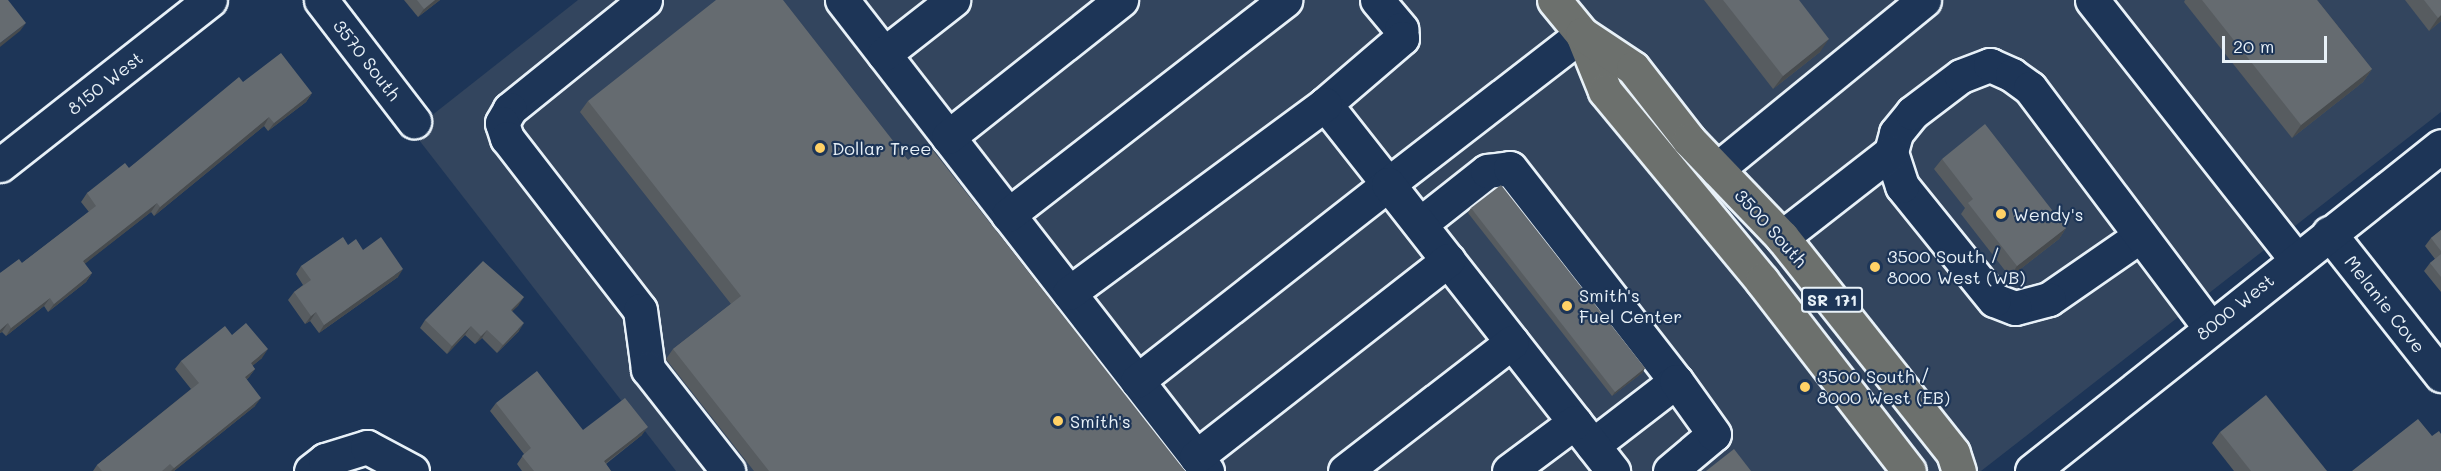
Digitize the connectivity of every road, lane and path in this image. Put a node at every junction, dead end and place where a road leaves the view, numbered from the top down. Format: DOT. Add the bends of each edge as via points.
graph roads {
  1 [pos="210,0"];
  2 [pos="321,0"];
  3 [pos="645,0"];
  4 [pos="842,0"];
  5 [pos="953,0"];
  6 [pos="1121,0"];
  7 [pos="1285,0"];
  8 [pos="1377,0"];
  9 [pos="1554,0"];
  10 [pos="1924,0"];
  11 [pos="2092,0"];
  12 [pos="1891,10"];
  13 [pos="1582,34"];
  14 [pos="884,54"];
  15 [pos="1325,104"];
  16 [pos="414,121"];
  17 [pos="948,137"];
  18 [pos="2441,146"];
  19 [pos="1891,152"];
  20 [pos="0,165"];
  21 [pos="1717,169"];
  22 [pos="1388,184"];
  23 [pos="1008,215"];
  24 [pos="1420,224"];
  25 [pos="2329,233"];
  26 [pos="2139,236"];
  27 [pos="1782,237"];
  28 [pos="2296,259"];
  29 [pos="1448,260"];
  30 [pos="1070,293"];
  31 [pos="2210,328"];
  32 [pos="1512,342"];
  33 [pos="2441,375"];
  34 [pos="1137,381"];
  35 [pos="1677,381"];
  36 [pos="1584,434"];
  37 [pos="1201,464"];
  38 [pos="311,471"];
  39 [pos="412,471"];
  40 [pos="728,471"];
  41 [pos="1345,471"];
  42 [pos="1509,471"];
  43 [pos="1613,471"];
  44 [pos="1670,471"];
  45 [pos="1909,471"];
  46 [pos="1959,471"];
  47 [pos="2032,471"];
  1 -- 20 [label="street, 8150 West"];
  2 -- 16 [label="street, 3570 South"];
  3 -- 40 [label="street" via="510,109 502,123 507,138 640,310 648,369"];
  4 -- 14 [label="street"];
  5 -- 14 [label="street"];
  6 -- 17 [label="street"];
  7 -- 23 [label="street"];
  8 -- 15 [label="street" via="1401,29 1402,38"];
  9 -- 13 [label="main road, 3500 South / SR 171"];
  10 -- 12 [label="street"];
  11 -- 28 [label="street"];
  12 -- 21 [label="street"];
  13 -- 21 [label="main road, 3500 South / SR 171" via="1633,68"];
  13 -- 22 [label="street"];
  13 -- 45 [label="main road, 3500 South / SR 171" via="1605,91 1762,281"];
  14 -- 17 [label="street"];
  15 -- 22 [label="street"];
  15 -- 30 [label="street"];
  17 -- 23 [label="street"];
  18 -- 25 [label="street, 8000 West"];
  19 -- 26 [label="street" via="1896,174 1909,195 1994,300 2015,308 2049,299"];
  19 -- 26 [label="street" via="1896,132 1912,113 1961,76 1990,65 2030,88"];
  19 -- 27 [label="street"];
  21 -- 27 [label="main road, 3500 South / SR 171"];
  22 -- 24 [label="street"];
  22 -- 34 [label="street"];
  23 -- 30 [label="street"];
  24 -- 29 [label="street"];
  24 -- 35 [label="street" via="1486,171 1509,168"];
  25 -- 28 [label="street, 8000 West"];
  25 -- 33 [label="street, Melanie Cove"];
  26 -- 31 [label="street"];
  27 -- 46 [label="main road, 3500 South / SR 171" via="1953,453"];
  28 -- 31 [label="street, 8000 West"];
  29 -- 32 [label="street"];
  29 -- 37 [label="street"];
  30 -- 34 [label="street"];
  31 -- 47 [label="street, 8000 West"];
  32 -- 36 [label="street"];
  32 -- 41 [label="street"];
  34 -- 37 [label="street"];
  35 -- 36 [label="street"];
  35 -- 44 [label="street" via="1714,434"];
  36 -- 42 [label="street"];
  36 -- 43 [label="street"];
  38 -- 39 [label="street" via="325,460 367,447"];
}
